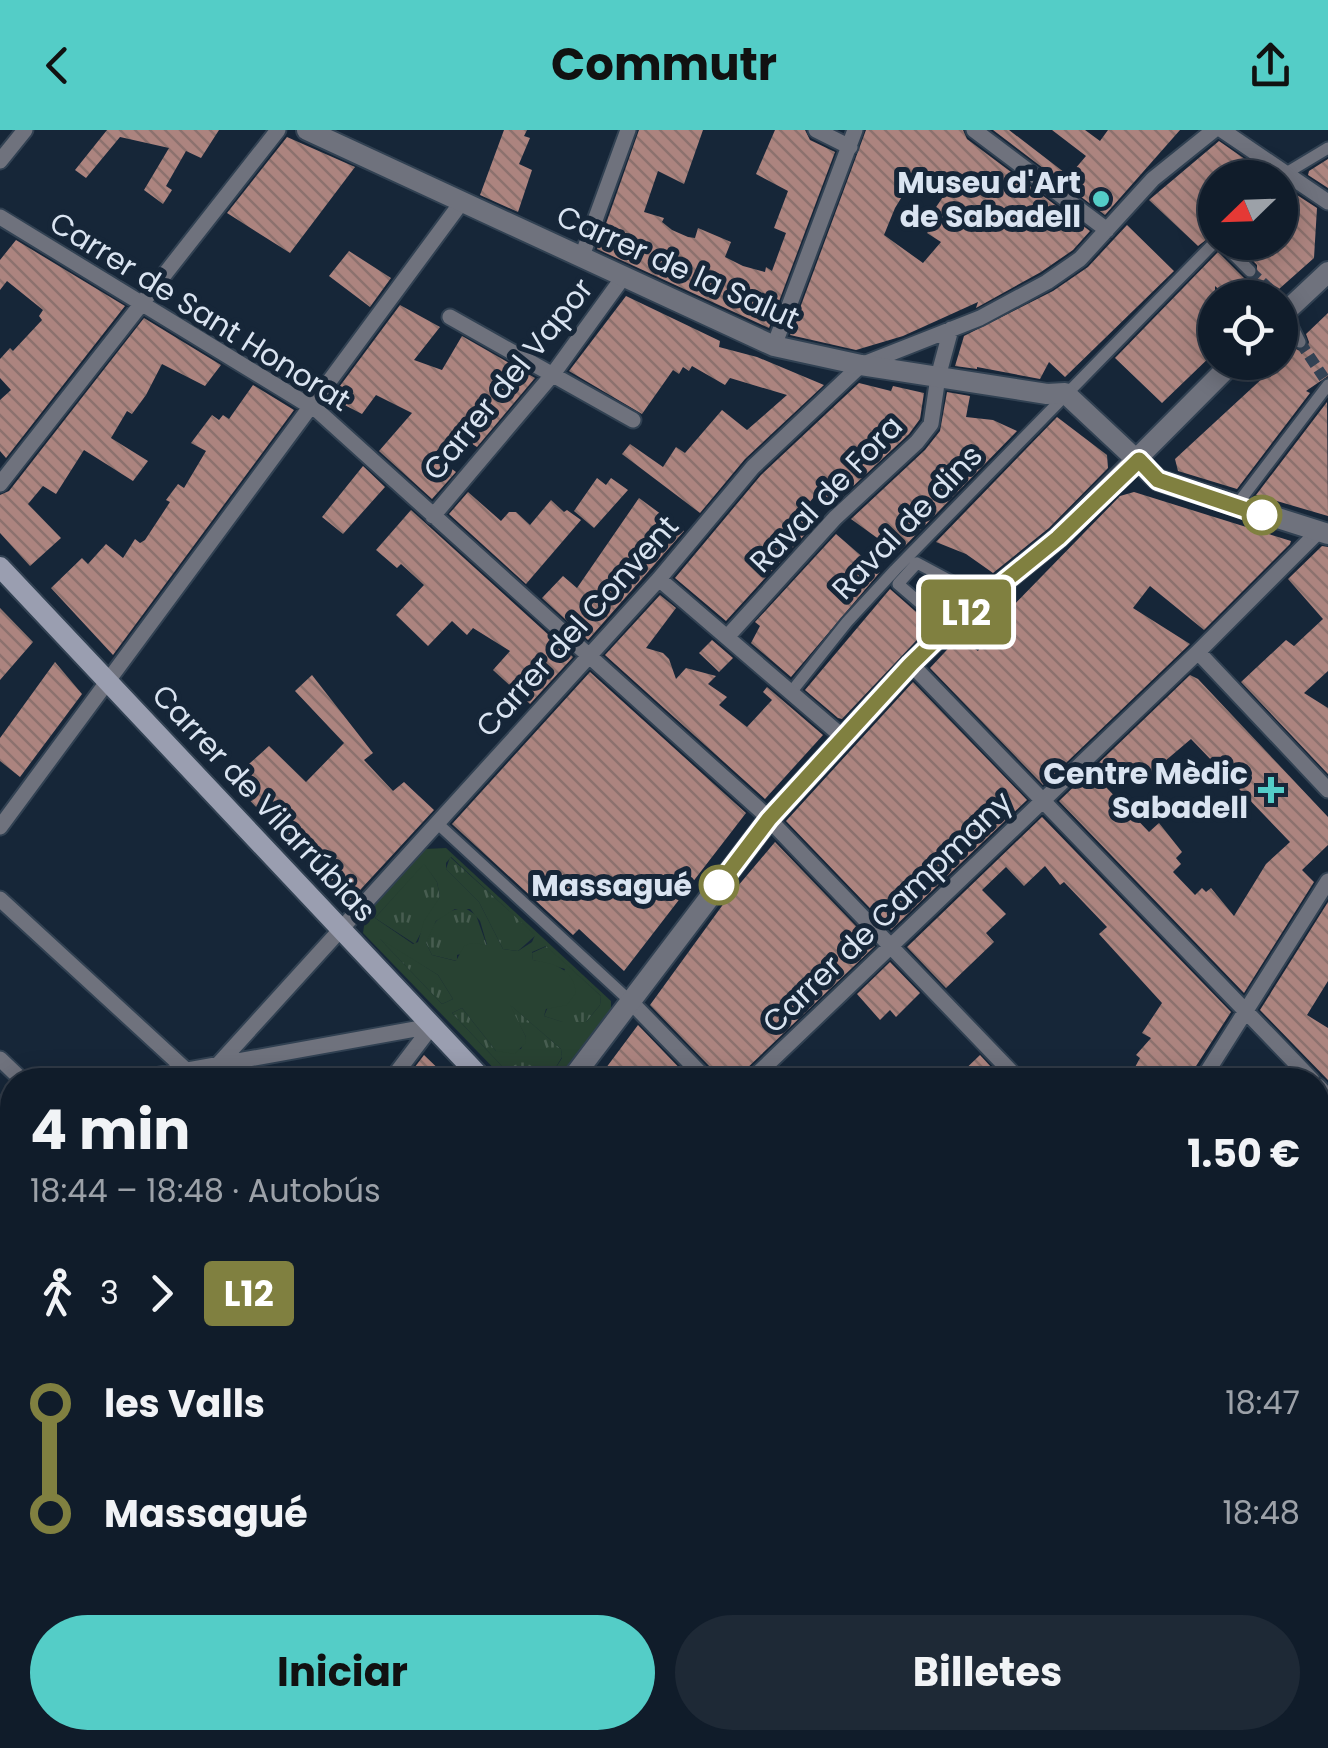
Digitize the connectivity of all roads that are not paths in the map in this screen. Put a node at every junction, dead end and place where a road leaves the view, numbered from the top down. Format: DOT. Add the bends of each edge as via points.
graph roads {
  1 [pos="26,130"];
  2 [pos="278,130"];
  3 [pos="306,130"];
  4 [pos="628,130"];
  5 [pos="816,130"];
  6 [pos="855,130"];
  7 [pos="974,130"];
  8 [pos="1214,130"];
  9 [pos="1222,130"];
  10 [pos="850,147"];
  11 [pos="1328,148"];
  12 [pos="1261,160"];
  13 [pos="0,161"];
  14 [pos="1298,166"];
  15 [pos="1298,185"];
  16 [pos="1328,202"];
  17 [pos="461,203"];
  18 [pos="0,217"];
  19 [pos="1107,230"];
  20 [pos="582,256"];
  21 [pos="1200,260"];
  22 [pos="1238,260"];
  23 [pos="1250,271"];
  24 [pos="1328,272"];
  25 [pos="624,276"];
  26 [pos="1298,297"];
  27 [pos="141,304"];
  28 [pos="450,316"];
  29 [pos="951,329"];
  30 [pos="1298,339"];
  31 [pos="1300,342"];
  32 [pos="774,346"];
  33 [pos="861,365"];
  34 [pos="553,374"];
  35 [pos="938,377"];
  36 [pos="1214,380"];
  37 [pos="1326,386"];
  38 [pos="1065,394"];
  39 [pos="310,406"];
  40 [pos="634,420"];
  41 [pos="1131,466"];
  42 [pos="0,484"];
  43 [pos="1234,507"];
  44 [pos="433,516"];
  45 [pos="1323,533"];
  46 [pos="0,567"];
  47 [pos="659,580"];
  48 [pos="941,621"];
  49 [pos="728,636"];
  50 [pos="1198,652"];
  51 [pos="591,654"];
  52 [pos="911,664"];
  53 [pos="109,680"];
  54 [pos="792,691"];
  55 [pos="844,738"];
  56 [pos="1328,790"];
  57 [pos="1044,798"];
  58 [pos="769,819"];
  59 [pos="438,823"];
  60 [pos="0,827"];
  61 [pos="1328,881"];
  62 [pos="0,899"];
  63 [pos="341,930"];
  64 [pos="892,946"];
  65 [pos="630,1002"];
  66 [pos="1246,1010"];
  67 [pos="432,1026"];
  68 [pos="218,1065"];
  69 [pos="184,1068"];
  70 [pos="199,1068"];
  71 [pos="215,1068"];
  72 [pos="400,1068"];
  73 [pos="472,1068"];
  74 [pos="579,1068"];
  75 [pos="695,1068"];
  76 [pos="764,1068"];
  77 [pos="1009,1068"];
  78 [pos="1210,1068"];
  79 [pos="1301,1068"];
  1 -- 13 [label="street"];
  2 -- 27 [label="street"];
  3 -- 17 [label="street, Carrer de la Salut"];
  4 -- 20 [label="street"];
  5 -- 10 [label="street"];
  6 -- 10 [label="street"];
  7 -- 19 [label="street"];
  8 -- 19 [label="street" via="1153,178"];
  9 -- 12 [label="street"];
  10 -- 32 [label="street"];
  11 -- 14 [label="street"];
  15 -- 16 [label="street"];
  17 -- 20 [label="street, Carrer de la Salut"];
  17 -- 39 [label="street"];
  18 -- 27 [label="street, Carrer de Sant Honorat"];
  19 -- 29 [label="street" via="1047,282"];
  20 -- 25 [label="street, Carrer de la Salut"];
  21 -- 38 [label="street, Raval de dins"];
  22 -- 23 [label="street"];
  24 -- 26 [label="street"];
  25 -- 32 [label="street, Carrer de la Salut"];
  25 -- 34 [label="street, Carrer del Vapor"];
  27 -- 39 [label="street, Carrer de Sant Honorat"];
  27 -- 42 [label="street"];
  28 -- 34 [label="street"];
  29 -- 33 [label="street"];
  29 -- 35 [label="street, Raval de Fora"];
  30 -- 31 [label="street"];
  32 -- 33 [label="street, Carrer de la Salut"];
  33 -- 35 [label="street, Carrer de la Salut"];
  33 -- 47 [label="street, Carrer del Convent" via="753,467"];
  34 -- 40 [label="street"];
  34 -- 44 [label="street, Carrer del Vapor"];
  35 -- 38 [label="street, Carrer de la Salut"];
  35 -- 49 [label="street, Raval de Fora" via="931,424 917,442 834,518"];
  36 -- 41 [label="street"];
  37 -- 43 [label="street"];
  38 -- 41 [label="street"];
  38 -- 54 [label="street, Raval de dins" via="847,622"];
  39 -- 44 [label="street, Carrer de Sant Honorat"];
  39 -- 53 [label="street"];
  41 -- 43 [label="street"];
  41 -- 52 [label="street"];
  43 -- 45 [label="street"];
  44 -- 51 [label="street, Carrer de Sant Honorat"];
  45 -- 50 [label="street, Carrer de Campmany"];
  46 -- 53 [label="main road, Carrer de Vilarrúbias"];
  47 -- 49 [label="street"];
  47 -- 51 [label="street, Carrer del Convent"];
  48 -- 48 [label="street" via="898,584 917,563 975,594"];
  49 -- 54 [label="street"];
  50 -- 56 [label="street"];
  50 -- 57 [label="street, Carrer de Campmany"];
  51 -- 58 [label="street, Carrer de Sant Honorat"];
  51 -- 59 [label="street, Carrer del Convent"];
  52 -- 55 [label="street"];
  52 -- 57 [label="street"];
  53 -- 60 [label="street"];
  53 -- 63 [label="main road, Carrer de Vilarrúbias"];
  54 -- 55 [label="street"];
  55 -- 58 [label="street"];
  57 -- 64 [label="street, Carrer de Campmany"];
  57 -- 66 [label="street"];
  58 -- 64 [label="street, Carrer de Sant Honorat"];
  58 -- 65 [label="street"];
  59 -- 63 [label="street, Carrer del Convent"];
  59 -- 65 [label="street"];
  61 -- 66 [label="street"];
  62 -- 69 [label="street"];
  63 -- 67 [label="main road, Carrer de Vilarrúbias"];
  63 -- 68 [label="street, Carrer del Convent"];
  64 -- 76 [label="street, Carrer de Campmany"];
  64 -- 77 [label="street, Carrer de Sant Honorat"];
  65 -- 74 [label="street"];
  65 -- 75 [label="street"];
  66 -- 78 [label="street"];
  66 -- 79 [label="street"];
  67 -- 68 [label="street"];
  67 -- 72 [label="street"];
  67 -- 73 [label="main road, Carrer de Vilarrúbias"];
  68 -- 70 [label="street"];
  68 -- 71 [label="street, Carrer del Convent"];
}
